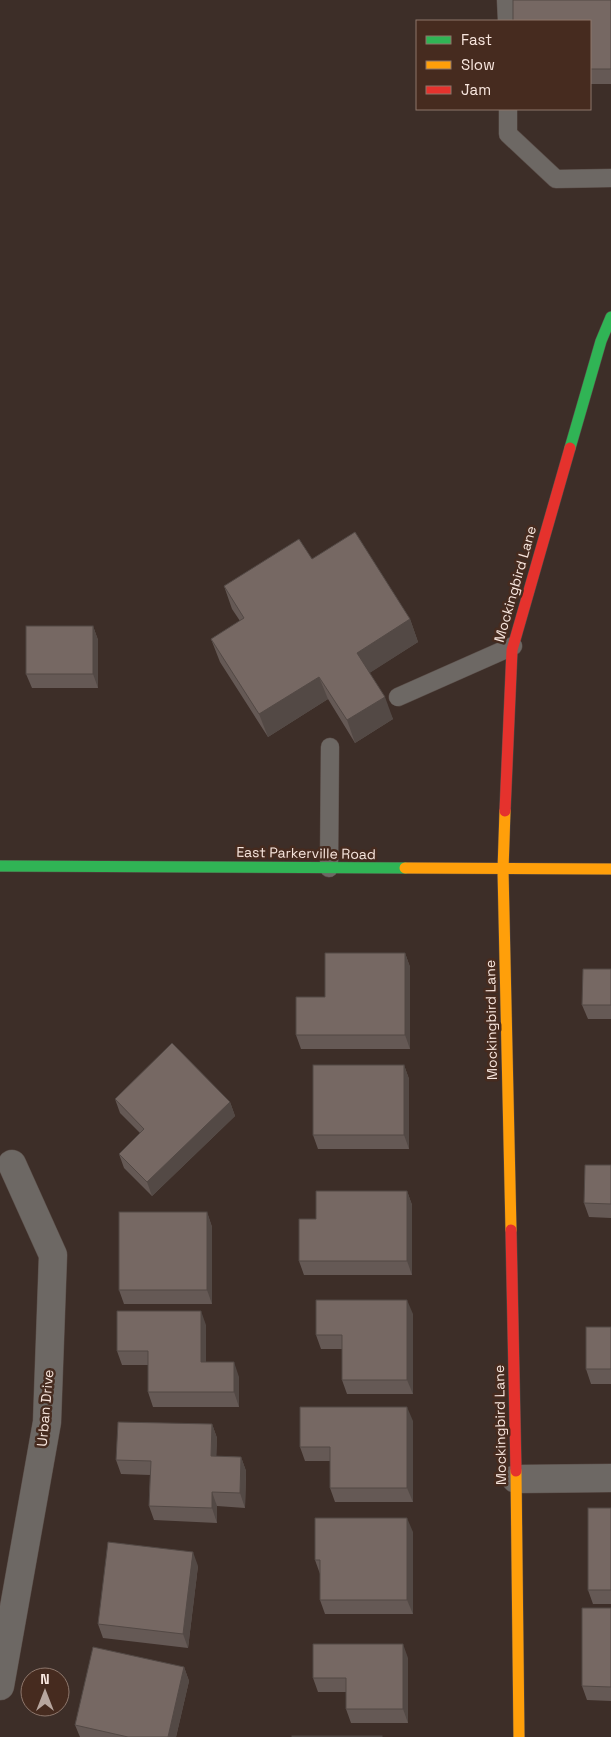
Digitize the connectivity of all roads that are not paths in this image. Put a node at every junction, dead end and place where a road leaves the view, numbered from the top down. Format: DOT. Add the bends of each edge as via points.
graph roads {
  1 [pos="506,0"];
  2 [pos="507,20"];
  3 [pos="508,110"];
  4 [pos="611,178"];
  5 [pos="611,318"];
  6 [pos="513,646"];
  7 [pos="398,698"];
  8 [pos="330,746"];
  9 [pos="0,866"];
  10 [pos="329,868"];
  11 [pos="611,869"];
  12 [pos="502,870"];
  13 [pos="12,1164"];
  14 [pos="611,1478"];
  15 [pos="516,1479"];
  16 [pos="0,1686"];
  17 [pos="519,1737"];
  1 -- 2 [label="lane"];
  3 -- 4 [label="lane" via="508,134 556,179"];
  5 -- 6 [label="street, Mockingbird Lane" via="601,342"];
  6 -- 7 [label="lane"];
  6 -- 12 [label="street, Mockingbird Lane"];
  8 -- 10 [label="lane"];
  9 -- 10 [label="street, East Parkerville Road"];
  10 -- 12 [label="street, East Parkerville Road"];
  11 -- 12 [label="street, East Parkerville Road"];
  12 -- 15 [label="street, Mockingbird Lane"];
  13 -- 16 [label="street, Urban Drive" via="53,1255 47,1422"];
  14 -- 15 [label="street"];
  15 -- 17 [label="street, Mockingbird Lane"];
}
